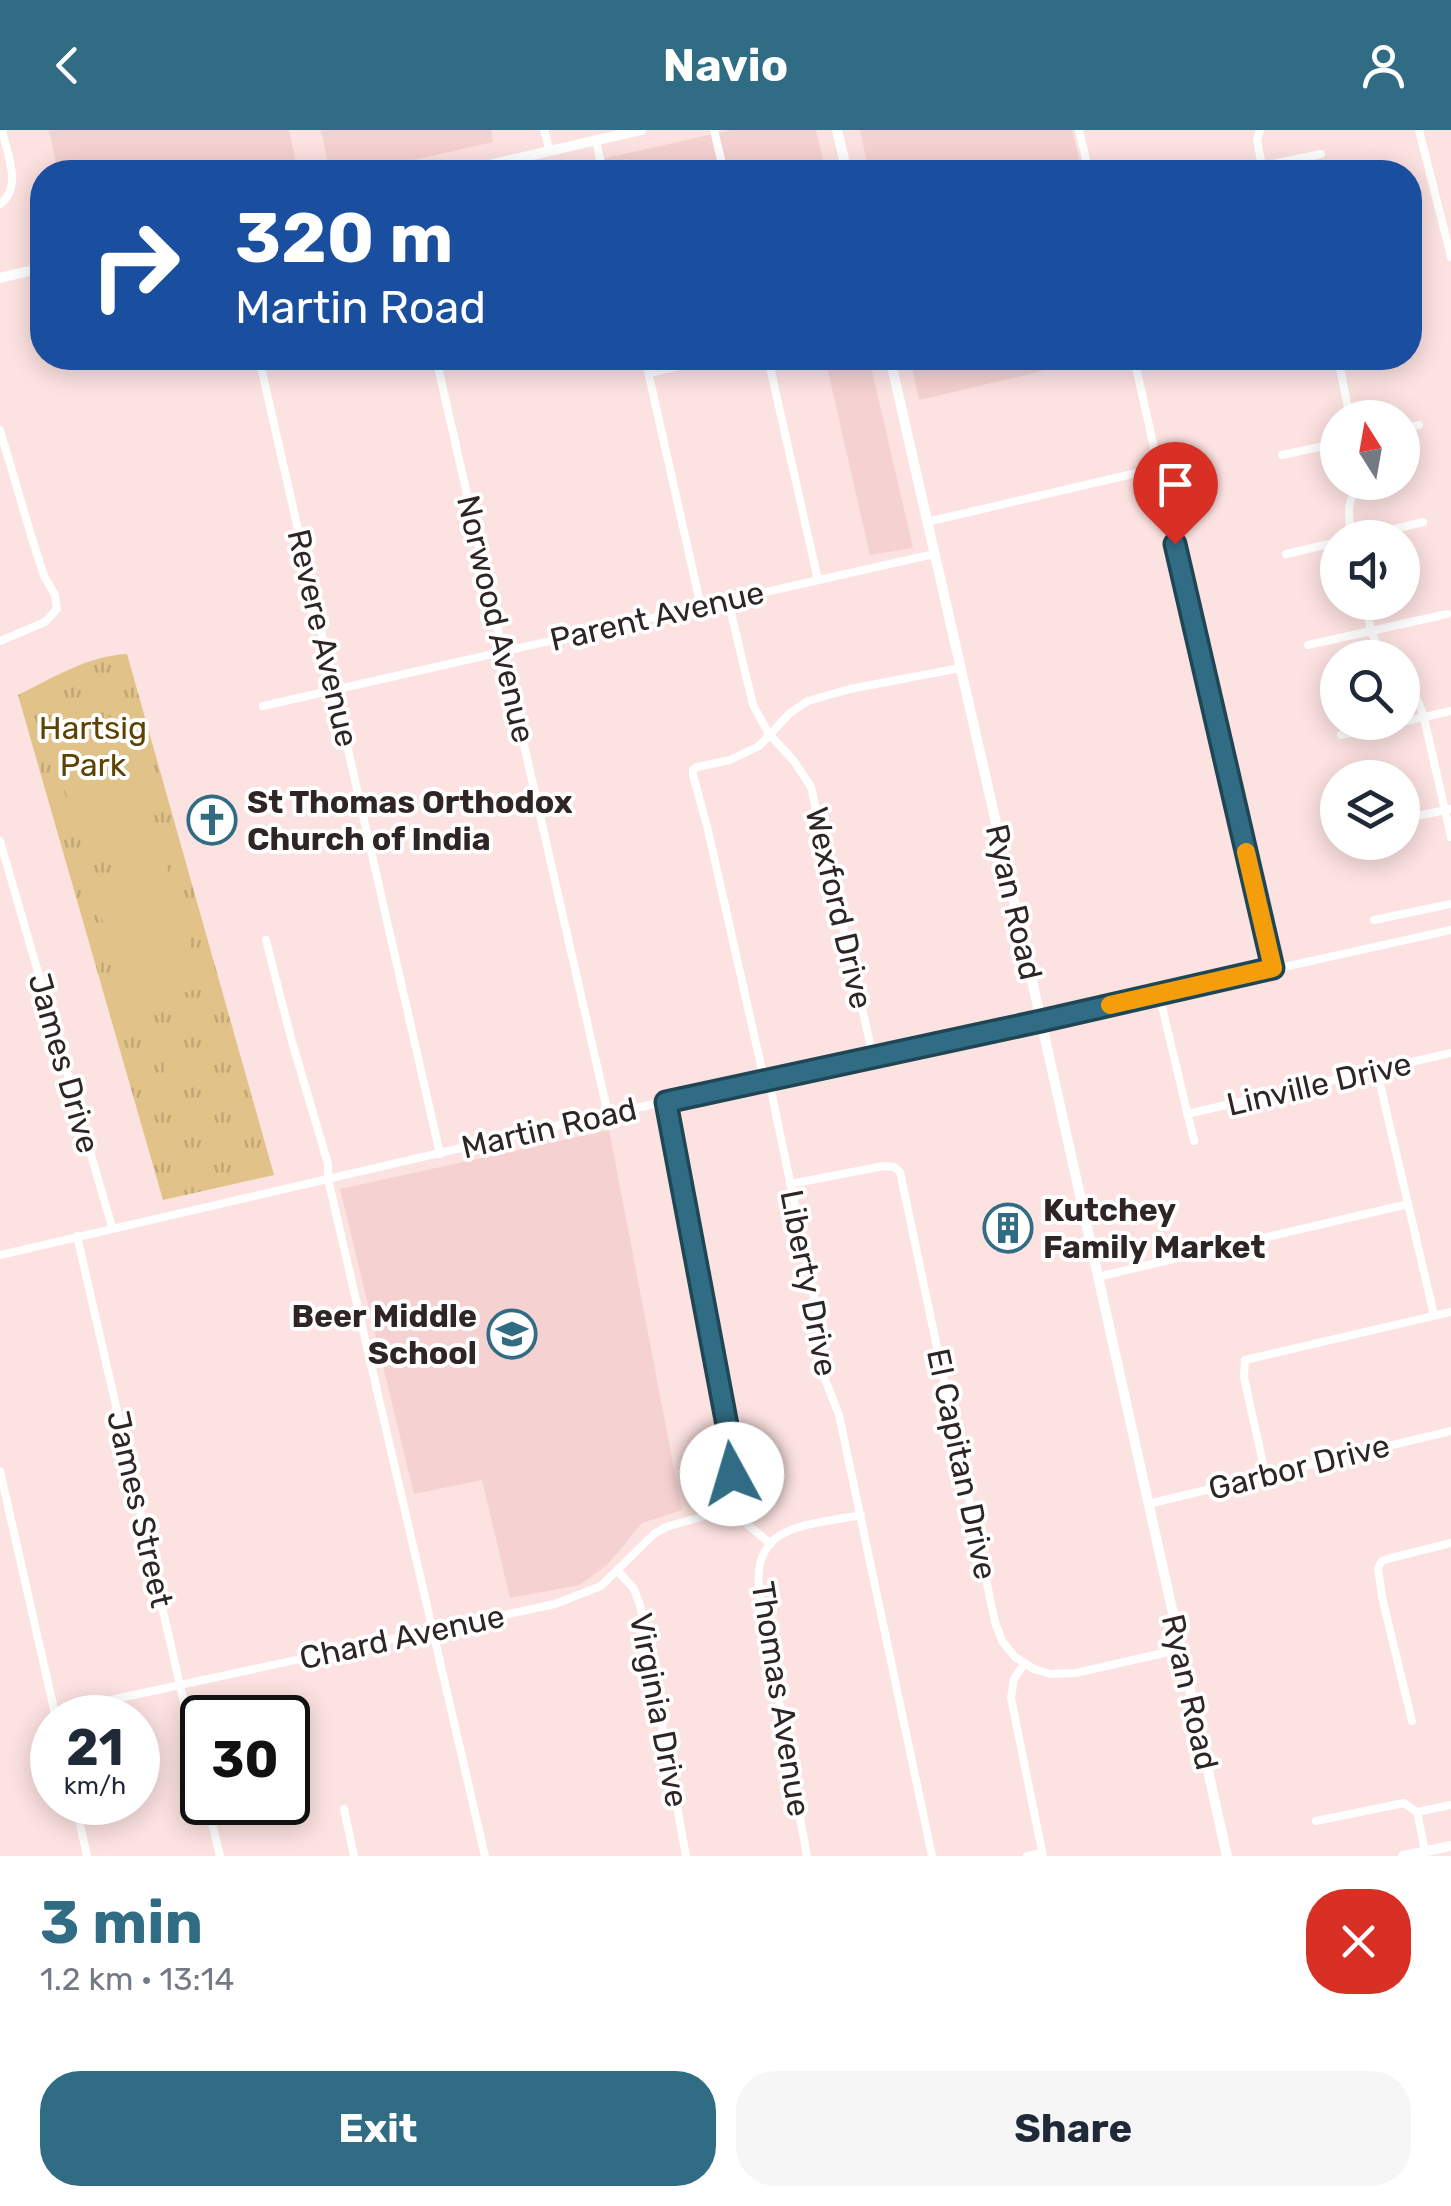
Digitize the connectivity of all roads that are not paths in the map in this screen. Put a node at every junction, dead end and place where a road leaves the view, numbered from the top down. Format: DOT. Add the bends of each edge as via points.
graph roads {
  1 [pos="2,130"];
  2 [pos="544,130"];
  3 [pos="641,130"];
  4 [pos="714,130"];
  5 [pos="836,130"];
  6 [pos="1080,130"];
  7 [pos="1260,130"];
  8 [pos="1420,130"];
  9 [pos="596,141"];
  10 [pos="550,152"];
  11 [pos="1321,154"];
  12 [pos="513,160"];
  13 [pos="600,160"];
  14 [pos="721,160"];
  15 [pos="844,160"];
  16 [pos="1086,160"];
  17 [pos="1260,160"];
  18 [pos="1299,160"];
  19 [pos="0,204"];
  20 [pos="1451,204"];
  21 [pos="1438,207"];
  22 [pos="1451,258"];
  23 [pos="30,271"];
  24 [pos="0,278"];
  25 [pos="262,370"];
  26 [pos="439,370"];
  27 [pos="647,370"];
  28 [pos="661,370"];
  29 [pos="771,370"];
  30 [pos="893,370"];
  31 [pos="1137,370"];
  32 [pos="1340,370"];
  33 [pos="648,373"];
  34 [pos="1346,400"];
  35 [pos="0,430"];
  36 [pos="1320,447"];
  37 [pos="1282,455"];
  38 [pos="1158,468"];
  39 [pos="927,522"];
  40 [pos="1423,522"];
  41 [pos="1420,523"];
  42 [pos="1320,546"];
  43 [pos="934,554"];
  44 [pos="1286,554"];
  45 [pos="818,580"];
  46 [pos="728,600"];
  47 [pos="701,606"];
  48 [pos="1447,614"];
  49 [pos="1369,620"];
  50 [pos="1371,631"];
  51 [pos="1375,640"];
  52 [pos="0,641"];
  53 [pos="1308,644"];
  54 [pos="503,651"];
  55 [pos="960,668"];
  56 [pos="334,690"];
  57 [pos="263,706"];
  58 [pos="1420,706"];
  59 [pos="1451,711"];
  60 [pos="1424,718"];
  61 [pos="1420,719"];
  62 [pos="769,734"];
  63 [pos="1448,810"];
  64 [pos="1420,815"];
  65 [pos="1451,837"];
  66 [pos="0,841"];
  67 [pos="1451,904"];
  68 [pos="1374,920"];
  69 [pos="1451,930"];
  70 [pos="266,940"];
  71 [pos="1273,968"];
  72 [pos="1159,994"];
  73 [pos="1041,1021"];
  74 [pos="1451,1053"];
  75 [pos="873,1056"];
  76 [pos="1377,1070"];
  77 [pos="767,1080"];
  78 [pos="666,1102"];
  79 [pos="608,1114"];
  80 [pos="1188,1114"];
  81 [pos="1194,1141"];
  82 [pos="440,1154"];
  83 [pos="328,1179"];
  84 [pos="790,1184"];
  85 [pos="1408,1204"];
  86 [pos="112,1228"];
  87 [pos="78,1236"];
  88 [pos="0,1255"];
  89 [pos="1097,1277"];
  90 [pos="1451,1312"];
  91 [pos="1434,1316"];
  92 [pos="1451,1430"];
  93 [pos="0,1471"];
  94 [pos="1266,1477"];
  95 [pos="719,1501"];
  96 [pos="1148,1504"];
  97 [pos="861,1516"];
  98 [pos="771,1544"];
  99 [pos="1451,1544"];
  100 [pos="618,1571"];
  101 [pos="432,1630"];
  102 [pos="1181,1649"];
  103 [pos="1024,1664"];
  104 [pos="180,1686"];
  105 [pos="50,1695"];
  106 [pos="141,1695"];
  107 [pos="182,1695"];
  108 [pos="1412,1721"];
  109 [pos="1451,1804"];
  110 [pos="344,1809"];
  111 [pos="1418,1812"];
  112 [pos="1316,1821"];
  113 [pos="80,1825"];
  114 [pos="213,1825"];
  115 [pos="1451,1846"];
  116 [pos="1424,1852"];
  117 [pos="1042,1854"];
  118 [pos="87,1856"];
  119 [pos="220,1856"];
  120 [pos="354,1856"];
  121 [pos="485,1856"];
  122 [pos="686,1856"];
  123 [pos="808,1856"];
  124 [pos="932,1856"];
  125 [pos="1027,1856"];
  126 [pos="1227,1856"];
  127 [pos="1403,1856"];
  1 -- 19 [label="street" via="13,184"];
  2 -- 10 [label="street"];
  3 -- 9 [label="main road"];
  4 -- 14 [label="street"];
  5 -- 15 [label="main road"];
  6 -- 16 [label="street"];
  7 -- 17 [label="street"];
  8 -- 21 [label="street"];
  9 -- 10 [label="main road"];
  9 -- 13 [label="street"];
  10 -- 12 [label="main road"];
  11 -- 18 [label="street"];
  20 -- 21 [label="street"];
  21 -- 22 [label="street"];
  23 -- 24 [label="main road"];
  25 -- 56 [label="street, Revere Avenue"];
  26 -- 54 [label="street, Norwood Avenue"];
  27 -- 33 [label="street"];
  28 -- 33 [label="street"];
  29 -- 45 [label="street"];
  30 -- 39 [label="main road, Ryan Road"];
  31 -- 38 [label="street"];
  32 -- 34 [label="street"];
  33 -- 47 [label="street"];
  35 -- 52 [label="street" via="57,609 45,622"];
  36 -- 37 [label="street"];
  38 -- 39 [label="street"];
  38 -- 71 [label="street"];
  39 -- 43 [label="main road, Ryan Road"];
  40 -- 41 [label="street"];
  42 -- 44 [label="street"];
  43 -- 45 [label="street, Parent Avenue"];
  43 -- 55 [label="main road, Ryan Road"];
  45 -- 46 [label="street, Parent Avenue"];
  46 -- 47 [label="street, Parent Avenue"];
  46 -- 62 [label="street, Wexford Drive" via="753,705"];
  47 -- 54 [label="street, Parent Avenue"];
  48 -- 50 [label="street"];
  49 -- 50 [label="street"];
  50 -- 51 [label="street"];
  50 -- 53 [label="street"];
  54 -- 56 [label="street, Parent Avenue"];
  54 -- 79 [label="street, Norwood Avenue"];
  55 -- 62 [label="street" via="808,701"];
  55 -- 73 [label="main road, Ryan Road"];
  56 -- 57 [label="street, Parent Avenue"];
  56 -- 82 [label="street, Revere Avenue"];
  58 -- 60 [label="street"];
  59 -- 60 [label="street"];
  60 -- 61 [label="street"];
  60 -- 63 [label="street"];
  62 -- 75 [label="street, Wexford Drive" via="811,787"];
  62 -- 77 [label="street, Liberty Drive" via="744,754 693,770"];
  63 -- 64 [label="street"];
  63 -- 65 [label="street"];
  66 -- 86 [label="street, James Drive"];
  67 -- 68 [label="street"];
  69 -- 71 [label="street, Martin Road"];
  70 -- 83 [label="street"];
  71 -- 72 [label="street, Martin Road"];
  72 -- 73 [label="street, Martin Road"];
  72 -- 80 [label="street"];
  73 -- 75 [label="street, Martin Road"];
  73 -- 89 [label="main road, Ryan Road"];
  74 -- 76 [label="street, Linville Drive"];
  75 -- 77 [label="street, Martin Road"];
  76 -- 80 [label="street, Linville Drive"];
  76 -- 85 [label="street"];
  77 -- 78 [label="street, Martin Road"];
  77 -- 84 [label="street, Liberty Drive"];
  78 -- 79 [label="street, Martin Road"];
  78 -- 95 [label="street" via="733,1461"];
  79 -- 82 [label="street, Martin Road"];
  80 -- 81 [label="street"];
  82 -- 83 [label="street, Martin Road"];
  83 -- 86 [label="street, Martin Road"];
  83 -- 101 [label="street"];
  84 -- 97 [label="street, Liberty Drive" via="820,1326 823,1374"];
  84 -- 103 [label="street, El Capitan Drive" via="884,1166 900,1172 994,1622"];
  85 -- 89 [label="street"];
  85 -- 91 [label="street"];
  86 -- 87 [label="street, Martin Road"];
  87 -- 88 [label="street, Martin Road"];
  87 -- 104 [label="street, James Street"];
  89 -- 96 [label="main road, Ryan Road"];
  90 -- 91 [label="street"];
  91 -- 94 [label="street" via="1245,1360"];
  92 -- 94 [label="street, Garbor Drive"];
  93 -- 105 [label="street"];
  94 -- 96 [label="street, Garbor Drive"];
  95 -- 98 [label="street, Thomas Avenue"];
  95 -- 100 [label="street, Chard Avenue" via="704,1516 654,1534"];
  96 -- 102 [label="main road, Ryan Road"];
  97 -- 98 [label="street, Thomas Avenue" via="797,1526"];
  97 -- 124 [label="street, Liberty Drive"];
  98 -- 123 [label="street, Thomas Avenue" via="758,1584"];
  99 -- 108 [label="street" via="1391,1558 1378,1568"];
  100 -- 101 [label="street, Chard Avenue" via="601,1586 556,1604"];
  100 -- 122 [label="street, Virginia Drive" via="640,1605"];
  101 -- 104 [label="street, Chard Avenue"];
  101 -- 121 [label="street"];
  102 -- 103 [label="street" via="1069,1674"];
  102 -- 126 [label="main road, Ryan Road"];
  103 -- 117 [label="street" via="1010,1698"];
  104 -- 106 [label="street, Chard Avenue"];
  104 -- 107 [label="street, James Street"];
  109 -- 111 [label="street"];
  110 -- 120 [label="street"];
  111 -- 112 [label="street" via="1404,1803"];
  111 -- 116 [label="street"];
  113 -- 118 [label="street"];
  114 -- 119 [label="street"];
  115 -- 116 [label="main road"];
  116 -- 127 [label="main road"];
  117 -- 125 [label="street"];
}
